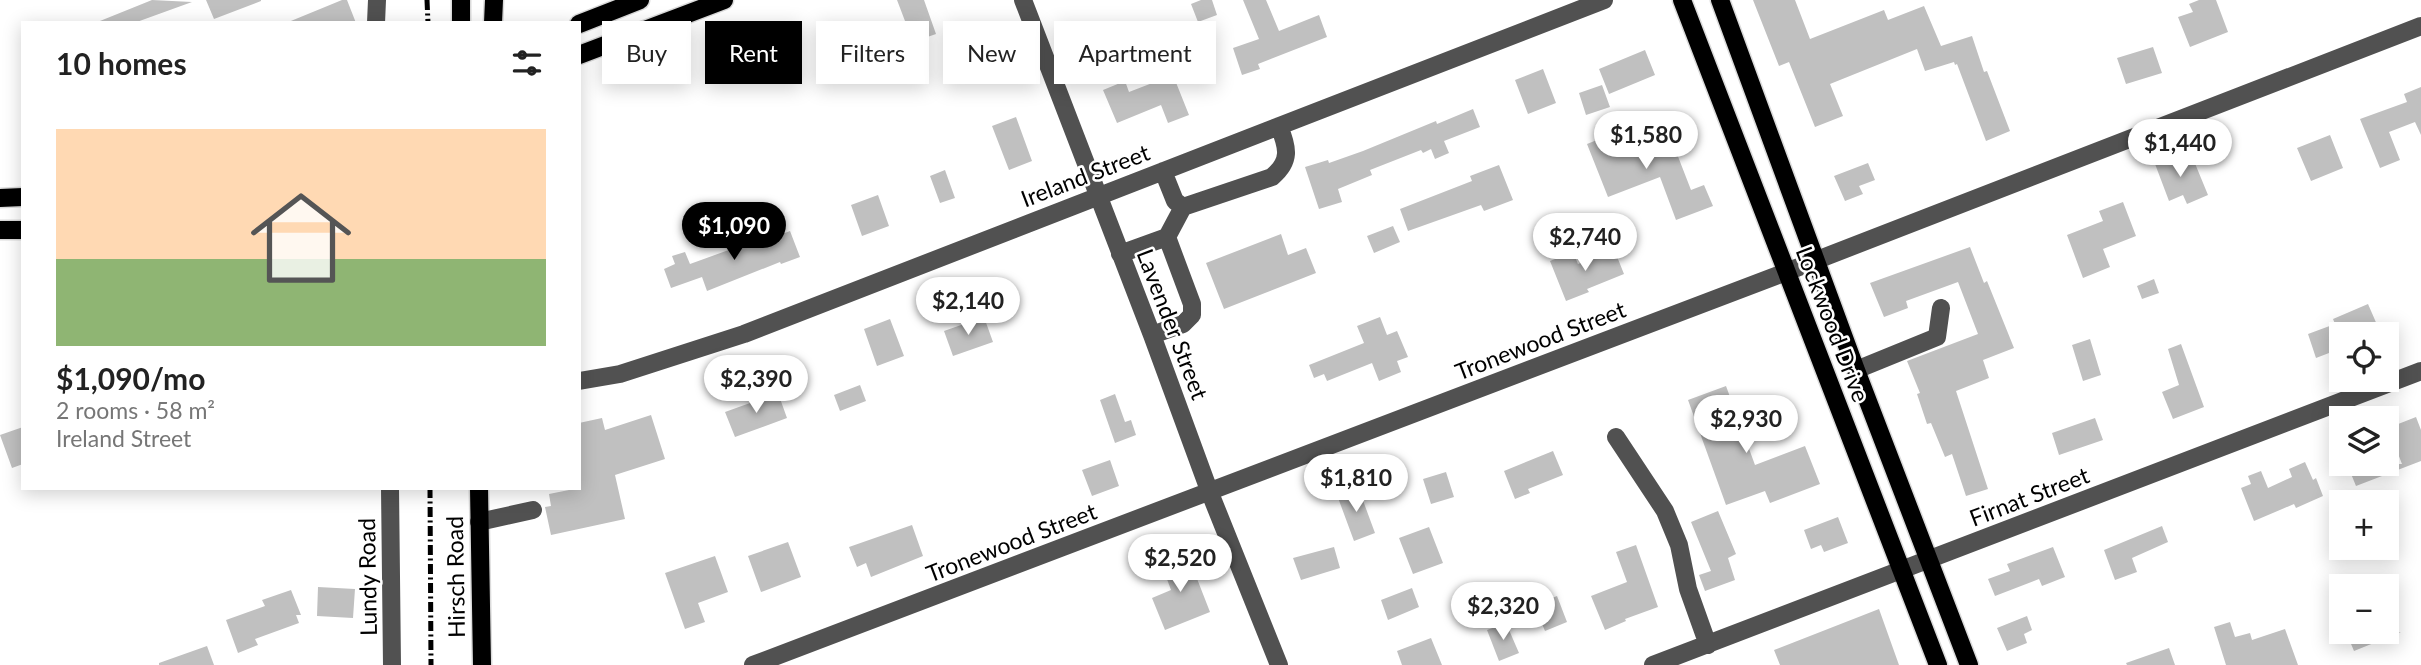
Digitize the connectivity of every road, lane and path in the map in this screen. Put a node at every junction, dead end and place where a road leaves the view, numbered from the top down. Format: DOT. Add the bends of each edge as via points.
graph roads {
  1 [pos="377,0"];
  2 [pos="461,0"];
  3 [pos="494,0"];
  4 [pos="640,0"];
  5 [pos="724,0"];
  6 [pos="1023,0"];
  7 [pos="1604,0"];
  8 [pos="1682,0"];
  9 [pos="1720,0"];
  10 [pos="376,21"];
  11 [pos="461,21"];
  12 [pos="494,21"];
  13 [pos="581,23"];
  14 [pos="2421,26"];
  15 [pos="581,54"];
  16 [pos="1279,126"];
  17 [pos="1163,171"];
  18 [pos="21,197"];
  19 [pos="1097,197"];
  20 [pos="0,198"];
  21 [pos="1183,207"];
  22 [pos="0,230"];
  23 [pos="21,230"];
  24 [pos="1167,236"];
  25 [pos="1120,254"];
  26 [pos="1815,261"];
  27 [pos="1786,272"];
  28 [pos="1941,308"];
  29 [pos="1152,335"];
  30 [pos="1856,370"];
  31 [pos="2421,371"];
  32 [pos="581,381"];
  33 [pos="1616,437"];
  34 [pos="390,490"];
  35 [pos="479,490"];
  36 [pos="1210,493"];
  37 [pos="533,510"];
  38 [pos="479,522"];
  39 [pos="1928,561"];
  40 [pos="1902,571"];
  41 [pos="1707,645"];
  42 [pos="392,665"];
  43 [pos="482,665"];
  44 [pos="753,665"];
  45 [pos="1279,665"];
  46 [pos="1653,665"];
  47 [pos="1938,665"];
  48 [pos="1969,665"];
  1 -- 10 [label="street"];
  2 -- 11 [label="main road"];
  3 -- 12 [label="main road"];
  4 -- 13 [label="main road"];
  5 -- 15 [label="main road"];
  6 -- 19 [label="street, Lavender Street"];
  7 -- 16 [label="street, Ireland Street"];
  8 -- 27 [label="main road, Lockwood Drive"];
  9 -- 26 [label="main road, Lockwood Drive"];
  14 -- 26 [label="street, Tronewood Street"];
  16 -- 17 [label="street, Ireland Street"];
  16 -- 21 [label="street" via="1286,152 1283,167 1272,177"];
  17 -- 19 [label="street, Ireland Street"];
  17 -- 21 [label="street" via="1175,201"];
  18 -- 20 [label="main road"];
  19 -- 25 [label="street, Lavender Street"];
  19 -- 32 [label="street, Ireland Street" via="744,334 621,374"];
  21 -- 24 [label="street"];
  22 -- 23 [label="main road"];
  24 -- 25 [label="street"];
  24 -- 29 [label="street" via="1192,315 1183,324"];
  25 -- 29 [label="street, Lavender Street"];
  26 -- 27 [label="street, Tronewood Street"];
  26 -- 30 [label="main road, Lockwood Drive"];
  27 -- 36 [label="street, Tronewood Street"];
  27 -- 40 [label="main road, Lockwood Drive"];
  28 -- 30 [label="street" via="1937,337"];
  29 -- 36 [label="street, Lavender Street"];
  30 -- 39 [label="main road, Lockwood Drive"];
  31 -- 39 [label="street, Firnat Street"];
  33 -- 41 [label="street" via="1665,511"];
  34 -- 42 [label="street, Lundy Road"];
  35 -- 38 [label="main road, Hirsch Road"];
  36 -- 44 [label="street, Tronewood Street"];
  36 -- 45 [label="street, Lavender Street"];
  37 -- 38 [label="street"];
  38 -- 43 [label="main road, Hirsch Road"];
  39 -- 40 [label="street, Firnat Street"];
  39 -- 48 [label="main road, Lockwood Drive"];
  40 -- 41 [label="street, Firnat Street"];
  40 -- 47 [label="main road, Lockwood Drive"];
  41 -- 46 [label="street, Firnat Street"];
}
